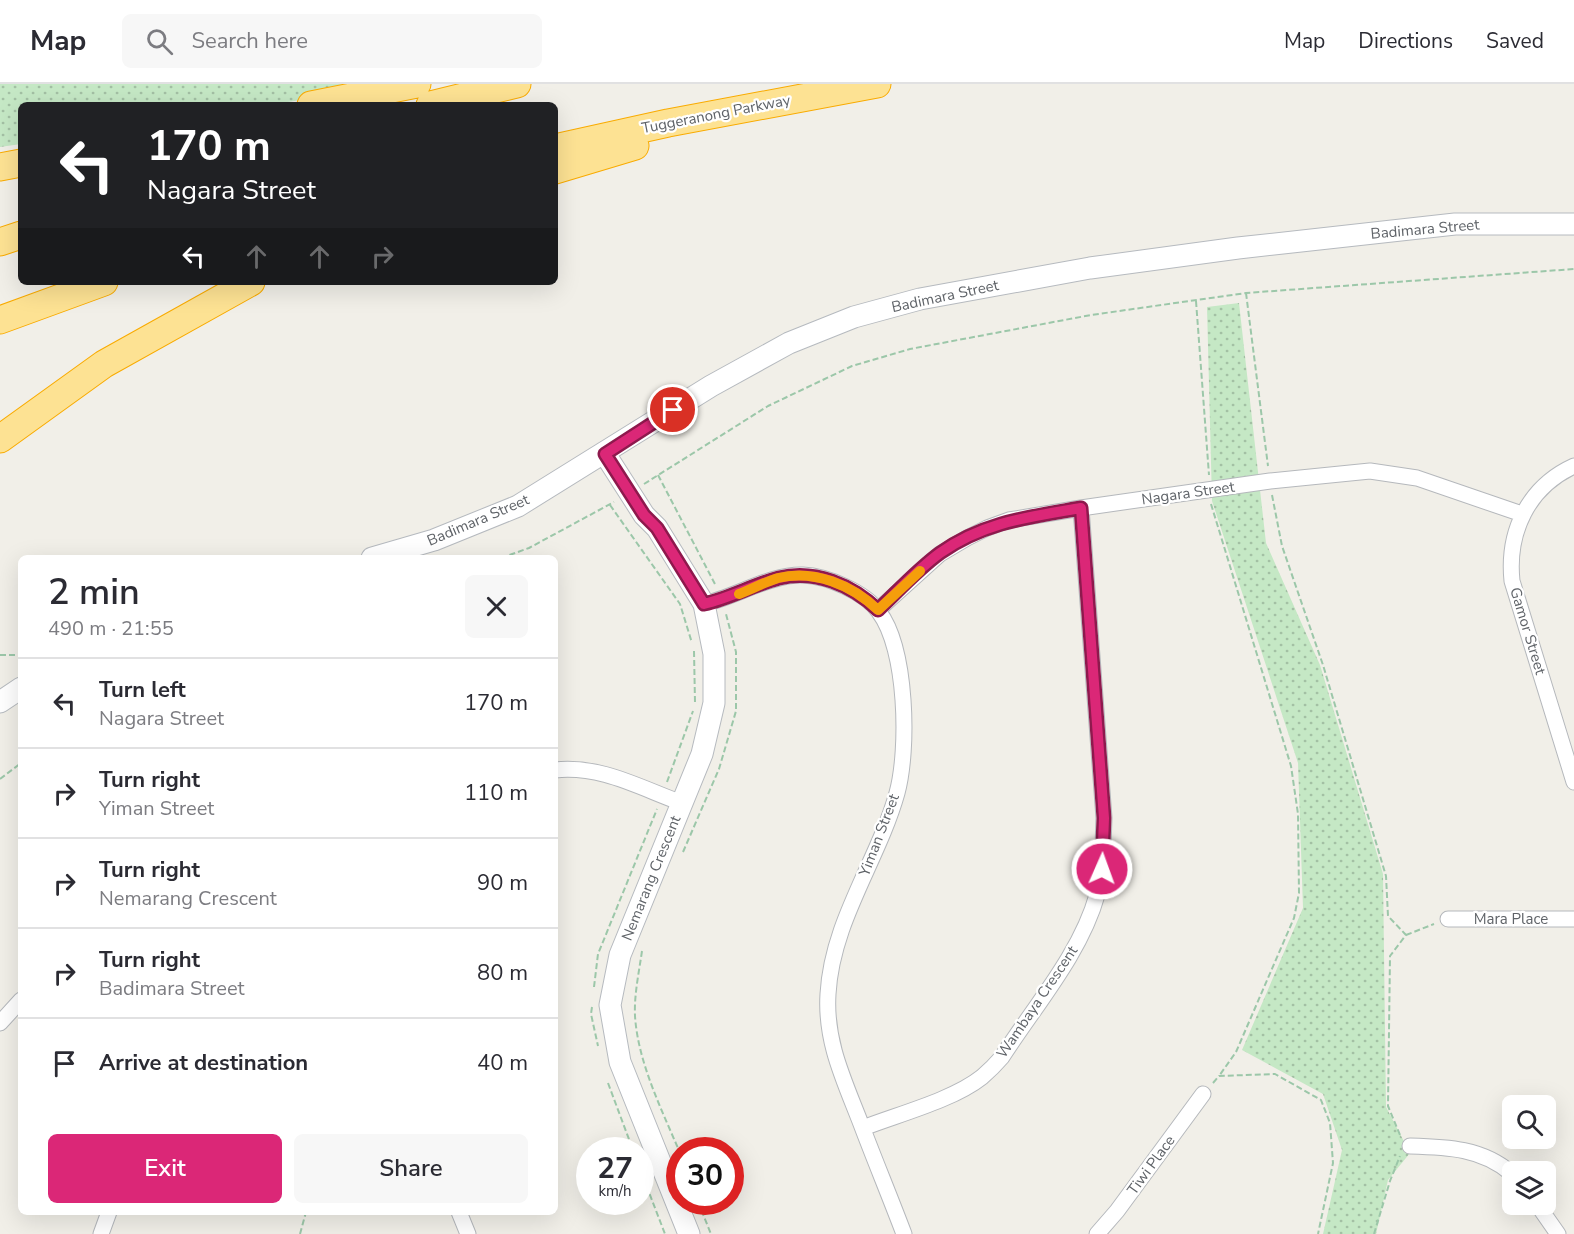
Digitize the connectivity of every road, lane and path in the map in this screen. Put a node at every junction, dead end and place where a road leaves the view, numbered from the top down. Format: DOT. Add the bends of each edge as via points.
graph roads {
  1 [pos="417,84"];
  2 [pos="517,84"];
  3 [pos="877,84"];
  4 [pos="326,102"];
  5 [pos="442,102"];
  6 [pos="768,104"];
  7 [pos="558,147"];
  8 [pos="18,164"];
  9 [pos="0,167"];
  10 [pos="558,169"];
  11 [pos="1574,224"];
  12 [pos="18,236"];
  13 [pos="0,242"];
  14 [pos="1574,269"];
  15 [pos="96,285"];
  16 [pos="245,285"];
  17 [pos="1246,293"];
  18 [pos="1196,301"];
  19 [pos="0,320"];
  20 [pos="0,439"];
  21 [pos="611,450"];
  22 [pos="1574,466"];
  23 [pos="658,475"];
  24 [pos="1270,481"];
  25 [pos="1210,490"];
  26 [pos="1081,508"];
  27 [pos="1522,514"];
  28 [pos="382,555"];
  29 [pos="509,555"];
  30 [pos="704,604"];
  31 [pos="878,610"];
  32 [pos="0,655"];
  33 [pos="18,655"];
  34 [pos="18,690"];
  35 [pos="0,702"];
  36 [pos="18,765"];
  37 [pos="558,770"];
  38 [pos="0,779"];
  39 [pos="1574,782"];
  40 [pos="662,796"];
  41 [pos="682,803"];
  42 [pos="1448,919"];
  43 [pos="1574,919"];
  44 [pos="1406,935"];
  45 [pos="593,994"];
  46 [pos="18,1003"];
  47 [pos="592,1004"];
  48 [pos="0,1023"];
  49 [pos="598,1047"];
  50 [pos="645,1064"];
  51 [pos="1219,1076"];
  52 [pos="607,1080"];
  53 [pos="1203,1094"];
  54 [pos="863,1128"];
  55 [pos="628,1137"];
  56 [pos="674,1137"];
  57 [pos="1410,1146"];
  58 [pos="1502,1167"];
  59 [pos="654,1205"];
  60 [pos="109,1215"];
  61 [pos="305,1215"];
  62 [pos="460,1215"];
  63 [pos="703,1215"];
  64 [pos="1545,1215"];
  65 [pos="101,1234"];
  66 [pos="300,1234"];
  67 [pos="468,1234"];
  68 [pos="665,1234"];
  69 [pos="689,1234"];
  70 [pos="711,1234"];
  71 [pos="904,1234"];
  72 [pos="1097,1234"];
  73 [pos="1318,1234"];
  74 [pos="1374,1234"];
  75 [pos="1558,1234"];
  1 -- 4 [label="highway"];
  2 -- 5 [label="highway"];
  3 -- 6 [label="highway, Tuggeranong Parkway"];
  6 -- 7 [label="highway, Tuggeranong Parkway"];
  6 -- 10 [label="highway" via="702,128"];
  8 -- 9 [label="highway"];
  11 -- 21 [label="main road, Badimara Street" via="1455,224 1238,248 1090,268 920,299 854,317 789,343 711,386"];
  12 -- 13 [label="highway"];
  14 -- 17 [label="path"];
  15 -- 19 [label="highway"];
  16 -- 20 [label="highway" via="104,364"];
  17 -- 18 [label="path"];
  17 -- 24 [label="path"];
  18 -- 23 [label="path" via="1091,315 910,350 852,366 768,406"];
  18 -- 25 [label="path"];
  21 -- 28 [label="main road, Badimara Street" via="518,506 434,540"];
  21 -- 30 [label="main road, Nemarang Crescent" via="653,509 657,528"];
  22 -- 27 [label="street, Gamor Street" via="1552,478"];
  24 -- 25 [label="street, Nagara Street"];
  24 -- 27 [label="street, Nagara Street" via="1370,471 1417,478"];
  24 -- 44 [label="path" via="1282,546 1323,666 1386,876 1388,916"];
  25 -- 26 [label="street, Nagara Street"];
  25 -- 51 [label="path" via="1210,502 1291,766 1298,814 1299,893 1294,918 1236,1052"];
  26 -- 31 [label="street, Nagara Street" via="1009,520 967,538 940,554"];
  26 -- 54 [label="street, Wambaya Crescent" via="1104,818 1102,869 1096,897 1068,958 991,1069 951,1095"];
  27 -- 39 [label="street, Gamor Street" via="1513,540 1512,581"];
  29 -- 40 [label="path" via="610,505 680,604 694,649 695,705"];
  30 -- 31 [label="street, Yiman Street" via="801,575 838,583"];
  30 -- 41 [label="main road, Nemarang Crescent" via="714,654 714,704 702,754"];
  31 -- 54 [label="street, Yiman Street" via="892,638 900,677 904,753 889,815 838,938 828,992 832,1050"];
  32 -- 33 [label="path"];
  34 -- 35 [label="main road"];
  36 -- 38 [label="path"];
  37 -- 40 [label="street" via="603,772"];
  40 -- 41 [label="street"];
  40 -- 45 [label="path" via="598,954"];
  41 -- 69 [label="main road, Nemarang Crescent" via="620,956 610,1005 620,1062"];
  42 -- 43 [label="street, Mara Place"];
  42 -- 44 [label="path"];
  44 -- 57 [label="path" via="1390,956 1388,1107 1401,1138"];
  46 -- 48 [label="street"];
  47 -- 49 [label="path"];
  50 -- 56 [label="path"];
  51 -- 53 [label="path"];
  51 -- 73 [label="path" via="1275,1074 1321,1100 1330,1123 1332,1163"];
  52 -- 55 [label="path"];
  53 -- 72 [label="street, Tiwi Place"];
  54 -- 71 [label="street, Yiman Street"];
  57 -- 58 [label="street" via="1468,1150"];
  57 -- 74 [label="path" via="1401,1154"];
  59 -- 68 [label="path"];
  60 -- 65 [label="street"];
  61 -- 66 [label="path"];
  62 -- 67 [label="street"];
  63 -- 70 [label="path"];
  64 -- 75 [label="street"];
}
